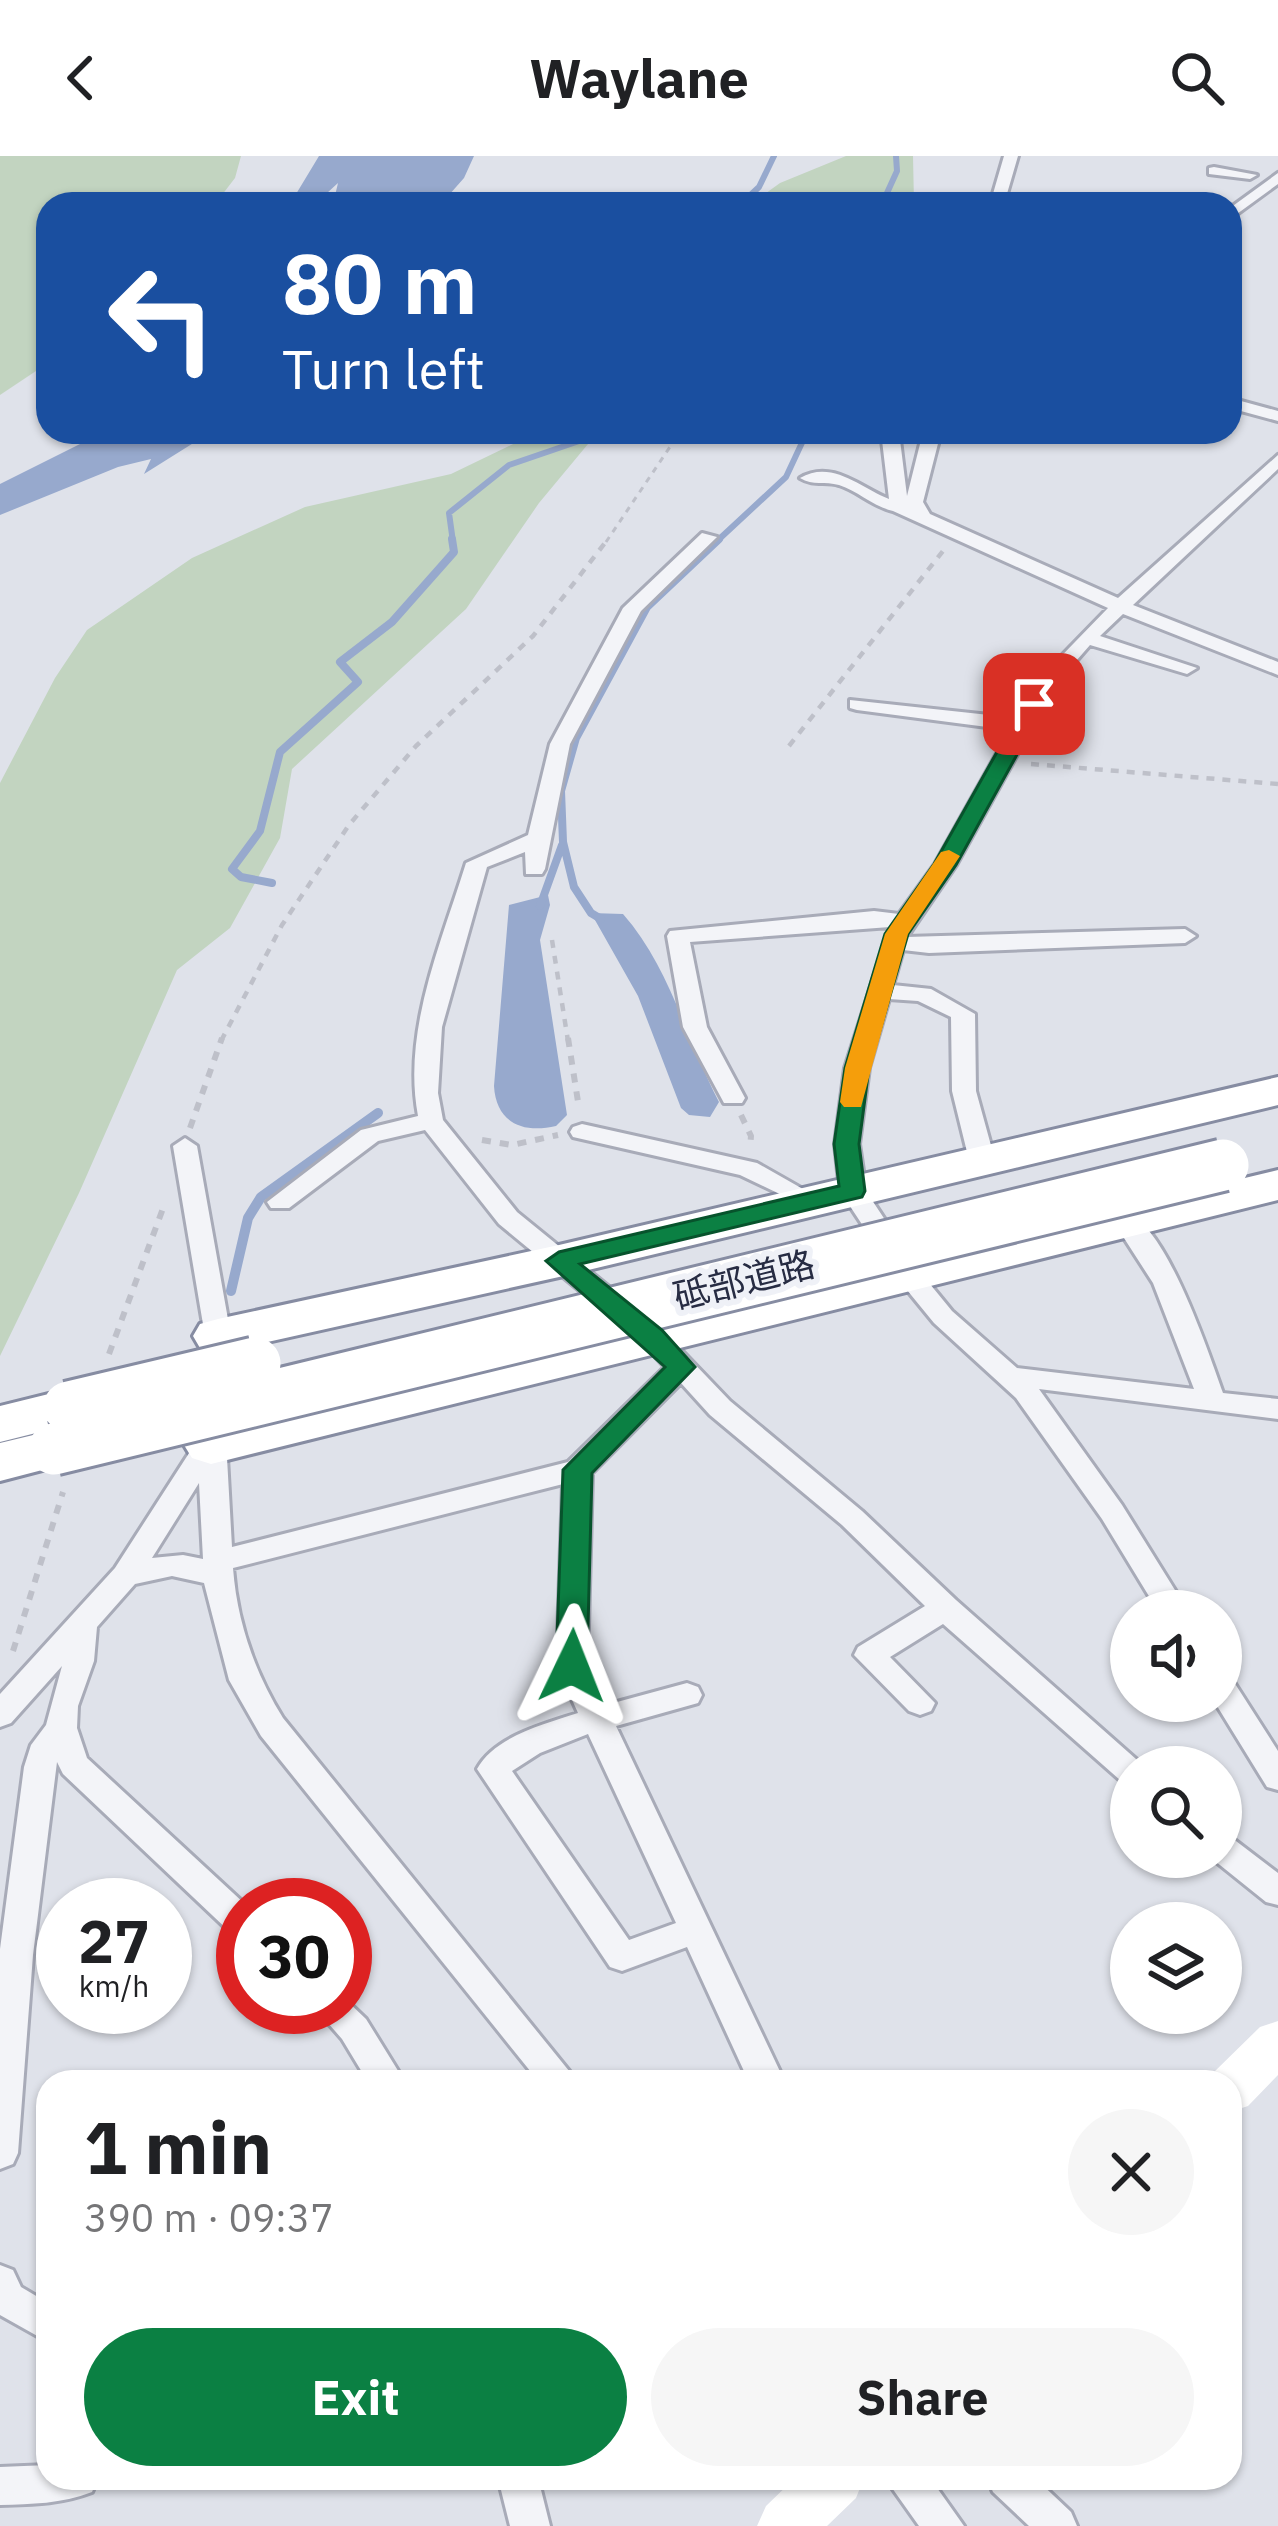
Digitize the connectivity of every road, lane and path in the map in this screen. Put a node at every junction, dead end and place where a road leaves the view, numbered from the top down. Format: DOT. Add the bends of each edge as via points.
graph roads {
  1 [pos="1011,156"];
  2 [pos="1241,156"];
  3 [pos="1250,175"];
  4 [pos="1278,177"];
  5 [pos="1000,192"];
  6 [pos="1242,206"];
  7 [pos="1242,407"];
  8 [pos="1278,416"];
  9 [pos="672,444"];
  10 [pos="891,444"];
  11 [pos="929,444"];
  12 [pos="1278,460"];
  13 [pos="809,478"];
  14 [pos="899,507"];
  15 [pos="923,518"];
  16 [pos="708,537"];
  17 [pos="975,541"];
  18 [pos="1122,607"];
  19 [pos="1087,638"];
  20 [pos="1187,668"];
  21 [pos="1278,669"];
  22 [pos="857,704"];
  23 [pos="1022,725"];
  24 [pos="789,746"];
  25 [pos="999,762"];
  26 [pos="1278,784"];
  27 [pos="538,839"];
  28 [pos="535,869"];
  29 [pos="900,932"];
  30 [pos="1185,936"];
  31 [pos="552,940"];
  32 [pos="878,991"];
  33 [pos="1278,1091"];
  34 [pos="733,1098"];
  35 [pos="1278,1121"];
  36 [pos="436,1127"];
  37 [pos="582,1132"];
  38 [pos="185,1146"];
  39 [pos="1212,1152"];
  40 [pos="1278,1152"];
  41 [pos="982,1160"];
  42 [pos="748,1169"];
  43 [pos="1278,1185"];
  44 [pos="832,1196"];
  45 [pos="280,1202"];
  46 [pos="1126,1221"];
  47 [pos="559,1261"];
  48 [pos="907,1273"];
  49 [pos="218,1336"];
  50 [pos="667,1352"];
  51 [pos="110,1354"];
  52 [pos="1014,1377"];
  53 [pos="1210,1399"];
  54 [pos="1278,1409"];
  55 [pos="0,1424"];
  56 [pos="211,1445"];
  57 [pos="0,1462"];
  58 [pos="578,1470"];
  59 [pos="66,1482"];
  60 [pos="219,1569"];
  61 [pos="125,1576"];
  62 [pos="1161,1590"];
  63 [pos="945,1608"];
  64 [pos="82,1624"];
  65 [pos="13,1653"];
  66 [pos="687,1695"];
  67 [pos="920,1703"];
  68 [pos="0,1715"];
  69 [pos="595,1720"];
  70 [pos="1242,1721"];
  71 [pos="61,1728"];
  72 [pos="1110,1753"];
  73 [pos="1278,1778"];
  74 [pos="1242,1863"];
  75 [pos="1278,1892"];
  76 [pos="216,1898"];
  77 [pos="698,1929"];
  78 [pos="357,2034"];
  79 [pos="1278,2042"];
  80 [pos="380,2070"];
  81 [pos="550,2070"];
  82 [pos="762,2070"];
  83 [pos="1242,2078"];
  84 [pos="0,2153"];
  85 [pos="0,2282"];
  86 [pos="36,2316"];
  87 [pos="36,2485"];
  88 [pos="0,2486"];
  89 [pos="521,2490"];
  90 [pos="824,2490"];
  91 [pos="915,2490"];
  92 [pos="1020,2490"];
  93 [pos="530,2526"];
  94 [pos="786,2526"];
  95 [pos="944,2526"];
  96 [pos="1057,2526"];
  1 -- 5 [label="street"];
  2 -- 3 [label="street" via="1222,172"];
  4 -- 6 [label="street"];
  7 -- 8 [label="street"];
  9 -- 38 [label="path" via="550,618 406,756 328,854 223,1039"];
  10 -- 14 [label="street"];
  11 -- 15 [label="street" via="914,502"];
  12 -- 18 [label="street"];
  13 -- 14 [label="street" via="844,480"];
  14 -- 15 [label="street"];
  15 -- 17 [label="street"];
  16 -- 27 [label="street" via="633,608 560,744"];
  17 -- 18 [label="street"];
  17 -- 24 [label="path" via="941,553"];
  18 -- 19 [label="street"];
  18 -- 21 [label="street"];
  19 -- 20 [label="street"];
  19 -- 23 [label="street"];
  22 -- 23 [label="street"];
  23 -- 25 [label="street"];
  25 -- 26 [label="path"];
  25 -- 29 [label="street"];
  27 -- 28 [label="street"];
  27 -- 36 [label="street" via="477,863 430,1036 425,1105"];
  29 -- 30 [label="street" via="929,946"];
  29 -- 32 [label="street"];
  29 -- 34 [label="street" via="874,918 678,936 695,1027"];
  31 -- 37 [label="path"];
  32 -- 41 [label="street" via="923,994 963,1014 964,1091"];
  32 -- 44 [label="street" via="847,1168"];
  33 -- 41 [label="highway"];
  34 -- 42 [label="path" via="751,1136"];
  35 -- 39 [label="highway, 砥部道路"];
  36 -- 37 [label="path" via="512,1144"];
  36 -- 45 [label="street" via="370,1135"];
  36 -- 47 [label="street" via="508,1217"];
  37 -- 42 [label="street"];
  38 -- 49 [label="street"];
  38 -- 51 [label="path"];
  39 -- 40 [label="highway, 砥部道路"];
  39 -- 55 [label="highway, 砥部道路, bridge"];
  39 -- 57 [label="highway, 砥部道路, bridge"];
  41 -- 44 [label="highway"];
  42 -- 44 [label="street"];
  43 -- 46 [label="highway"];
  44 -- 47 [label="highway"];
  44 -- 48 [label="street"];
  46 -- 48 [label="highway"];
  46 -- 53 [label="street" via="1176,1300"];
  47 -- 49 [label="highway"];
  47 -- 50 [label="street"];
  48 -- 50 [label="highway"];
  48 -- 52 [label="street" via="956,1330"];
  49 -- 56 [label="street"];
  50 -- 56 [label="highway"];
  50 -- 58 [label="street"];
  50 -- 63 [label="street"];
  52 -- 53 [label="street"];
  52 -- 62 [label="street"];
  53 -- 54 [label="street"];
  56 -- 60 [label="street"];
  56 -- 61 [label="street"];
  58 -- 60 [label="street"];
  58 -- 69 [label="street" via="572,1666"];
  59 -- 65 [label="path"];
  60 -- 61 [label="street" via="171,1563"];
  60 -- 81 [label="street" via="244,1680 272,1727"];
  61 -- 64 [label="street"];
  63 -- 67 [label="street" via="869,1655"];
  63 -- 72 [label="street"];
  64 -- 68 [label="street"];
  64 -- 71 [label="street"];
  66 -- 69 [label="street"];
  69 -- 77 [label="street"];
  69 -- 77 [label="street" via="505,1755 493,1769 622,1957"];
  70 -- 73 [label="street"];
  71 -- 76 [label="street" via="74,1765"];
  71 -- 84 [label="street" via="40,1767"];
  74 -- 75 [label="street"];
  77 -- 82 [label="street"];
  78 -- 80 [label="street"];
  79 -- 83 [label="main road"];
  85 -- 86 [label="street" via="8,2299"];
  87 -- 88 [label="street"];
  89 -- 93 [label="street"];
  90 -- 94 [label="main road"];
  91 -- 95 [label="street"];
  92 -- 96 [label="street"];
}
